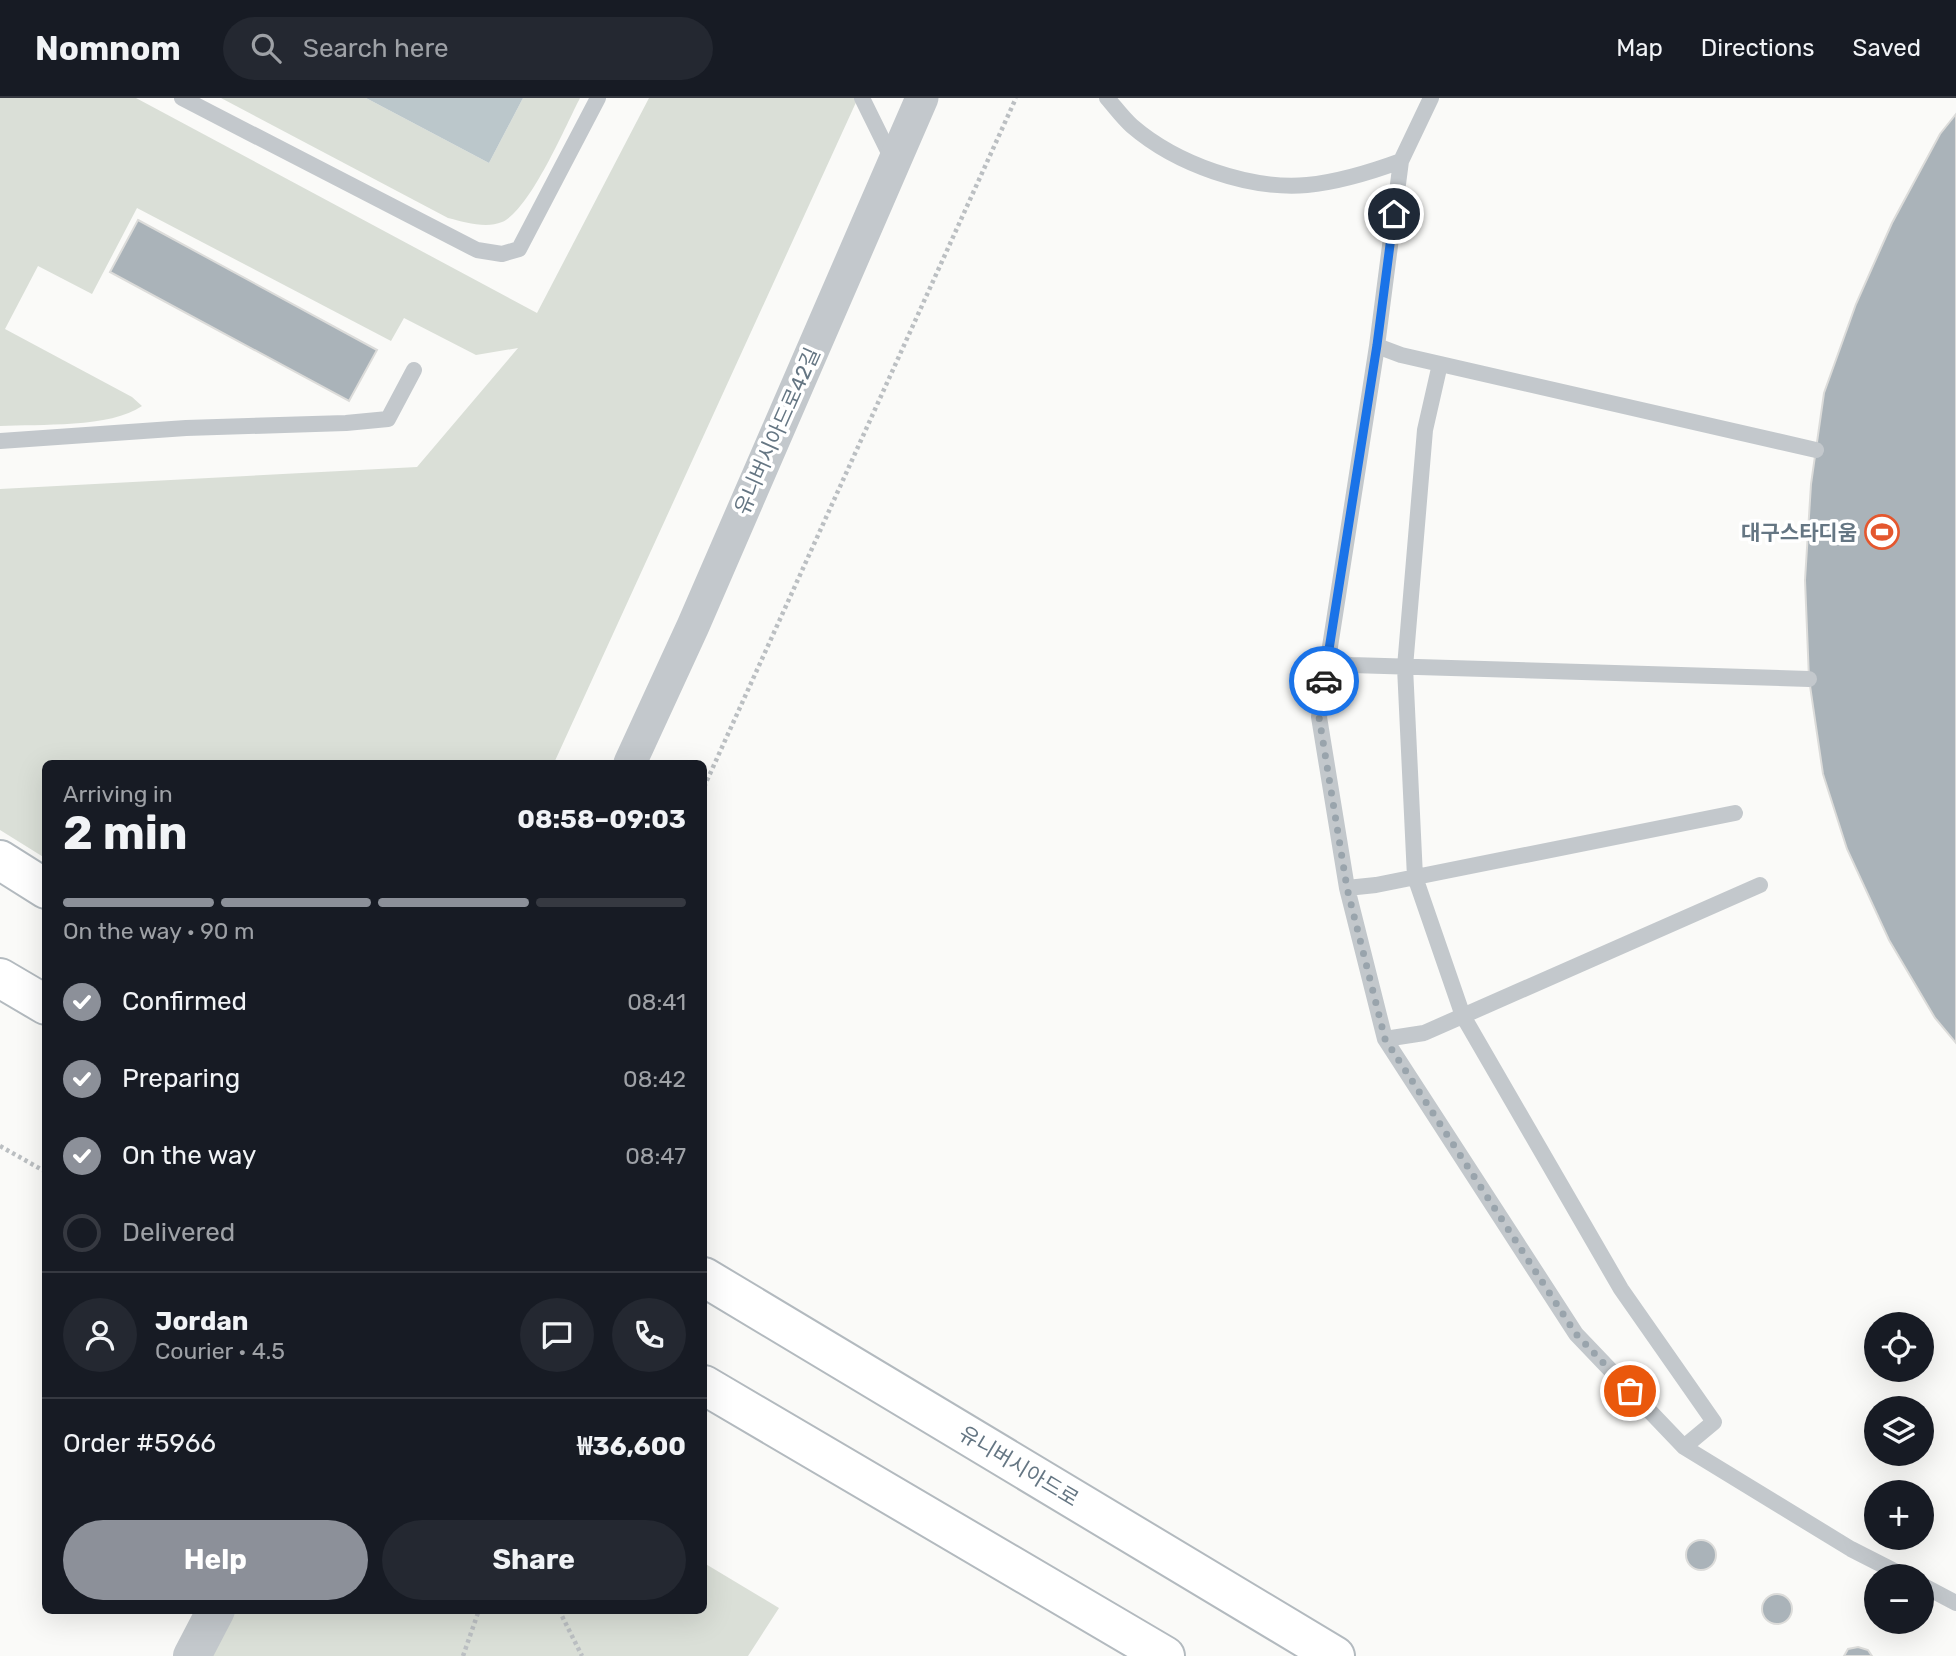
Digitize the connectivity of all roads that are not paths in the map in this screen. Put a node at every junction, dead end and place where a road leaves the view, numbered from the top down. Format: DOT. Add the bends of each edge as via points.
graph roads {
  1 [pos="182,98"];
  2 [pos="598,98"];
  3 [pos="862,98"];
  4 [pos="922,98"];
  5 [pos="1107,98"];
  6 [pos="1431,98"];
  7 [pos="1401,162"];
  8 [pos="894,163"];
  9 [pos="1377,345"];
  10 [pos="1440,363"];
  11 [pos="414,370"];
  12 [pos="0,441"];
  13 [pos="1816,450"];
  14 [pos="1326,660"];
  15 [pos="1405,667"];
  16 [pos="1809,679"];
  17 [pos="631,760"];
  18 [pos="1735,813"];
  19 [pos="0,860"];
  20 [pos="1415,877"];
  21 [pos="1760,885"];
  22 [pos="42,886"];
  23 [pos="1347,888"];
  24 [pos="0,978"];
  25 [pos="42,1003"];
  26 [pos="1463,1016"];
  27 [pos="1385,1039"];
  28 [pos="707,1279"];
  29 [pos="707,1387"];
  30 [pos="1685,1447"];
  31 [pos="1880,1564"];
  32 [pos="1934,1591"];
  33 [pos="1956,1603"];
  34 [pos="214,1614"];
  35 [pos="192,1656"];
  36 [pos="1165,1656"];
  37 [pos="1335,1656"];
  1 -- 2 [label="lane" via="477,250 502,254 519,248"];
  3 -- 8 [label="lane"];
  4 -- 8 [label="street, 유니버시아드로42길"];
  5 -- 7 [label="lane" via="1132,126 1184,160 1243,181 1305,185 1367,174"];
  6 -- 7 [label="lane"];
  7 -- 9 [label="lane"];
  8 -- 17 [label="street, 유니버시아드로42길"];
  9 -- 10 [label="lane"];
  9 -- 14 [label="lane"];
  10 -- 13 [label="lane"];
  10 -- 15 [label="lane" via="1425,430"];
  11 -- 12 [label="lane" via="388,419"];
  14 -- 15 [label="lane" via="1351,666"];
  14 -- 23 [label="lane" via="1319,717"];
  15 -- 16 [label="lane"];
  15 -- 20 [label="lane"];
  18 -- 20 [label="lane"];
  19 -- 22 [label="main road"];
  20 -- 23 [label="lane"];
  20 -- 26 [label="lane"];
  21 -- 26 [label="lane"];
  23 -- 27 [label="lane"];
  24 -- 25 [label="main road"];
  26 -- 27 [label="lane" via="1424,1033"];
  26 -- 30 [label="lane" via="1621,1289 1714,1422"];
  27 -- 30 [label="lane" via="1576,1334"];
  28 -- 37 [label="main road, 유니버시아드로"];
  29 -- 36 [label="main road"];
  30 -- 31 [label="lane"];
  32 -- 33 [label="lane"];
  34 -- 35 [label="street"];
}
